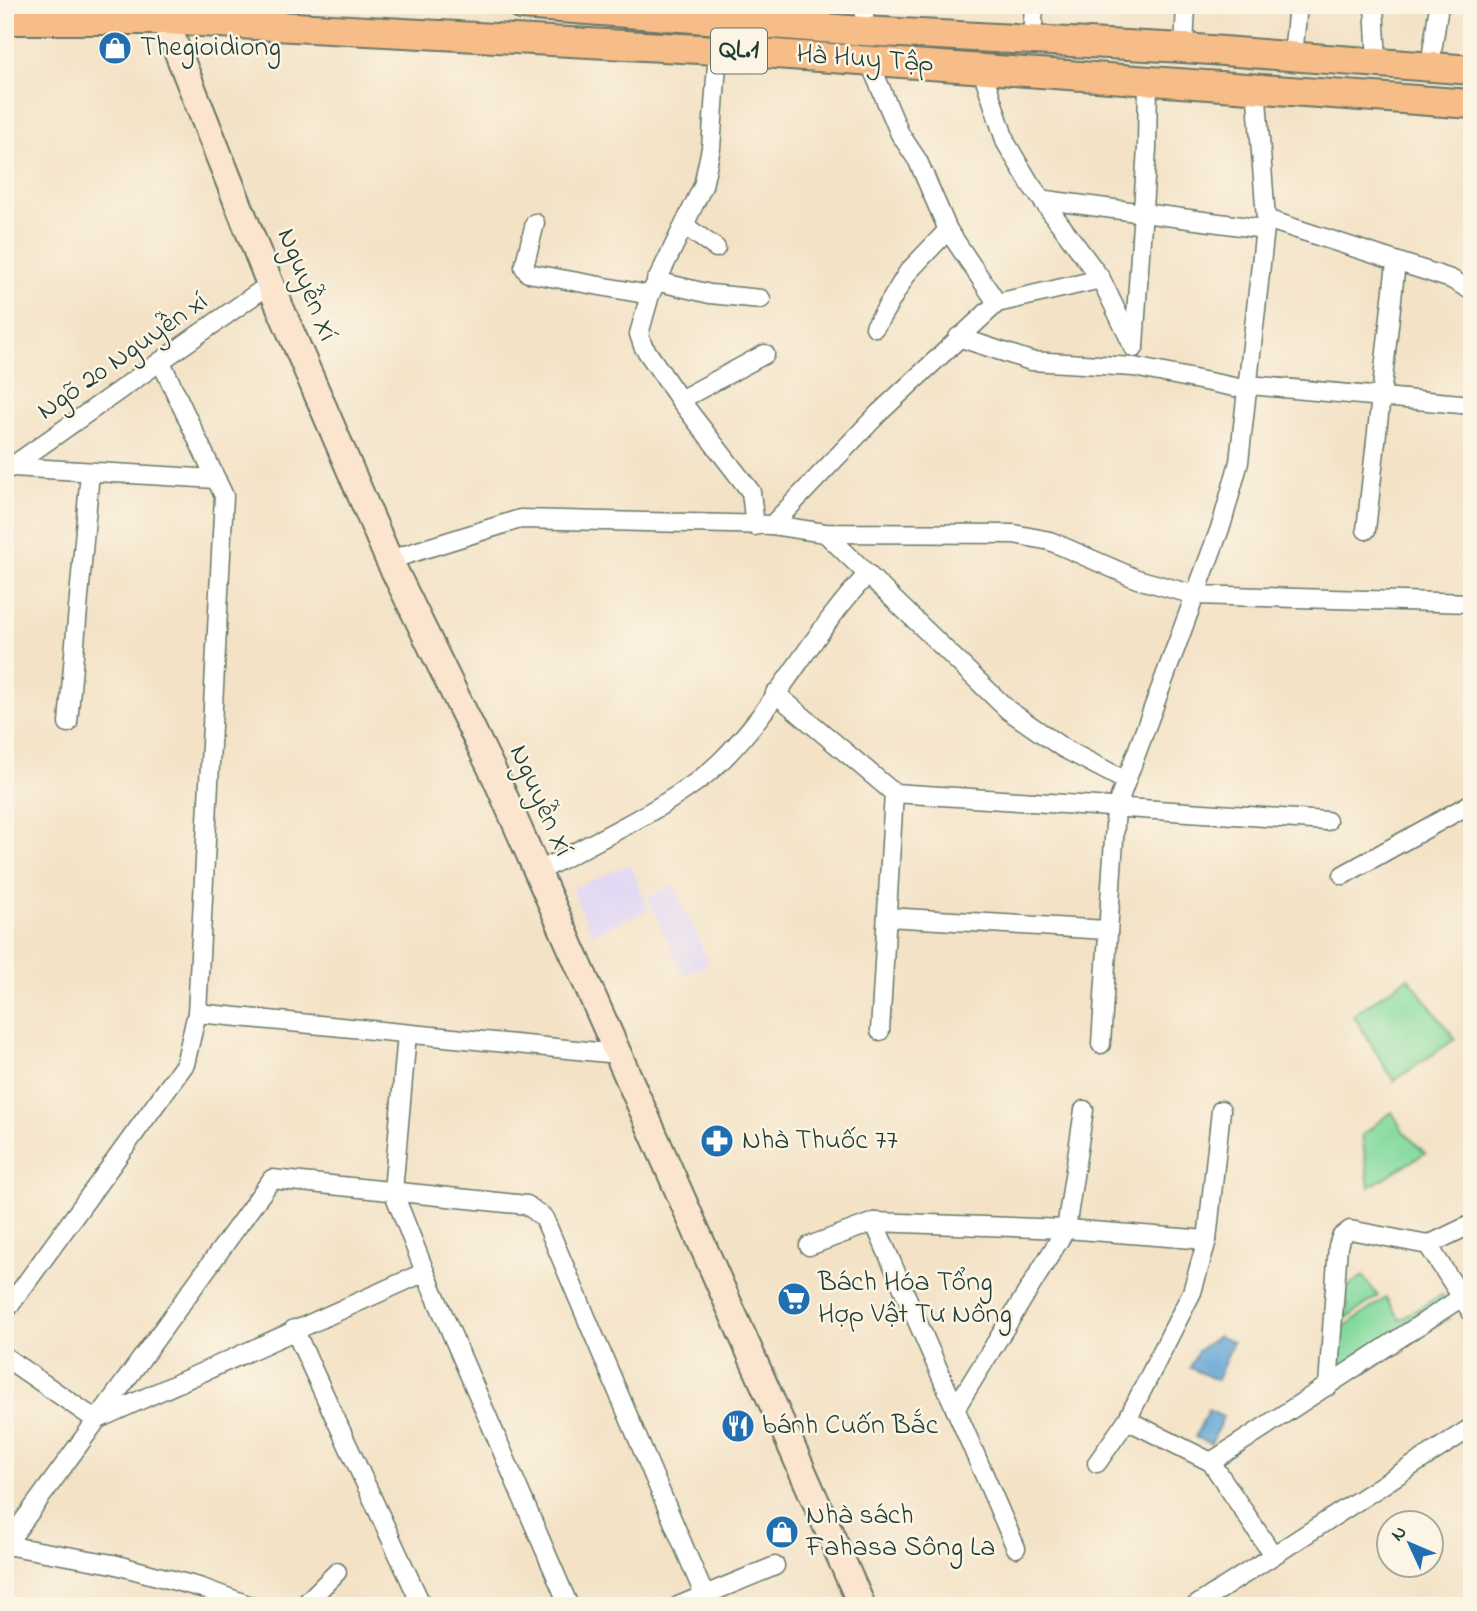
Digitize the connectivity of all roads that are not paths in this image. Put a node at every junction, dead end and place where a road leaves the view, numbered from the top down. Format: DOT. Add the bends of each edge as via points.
graph roads {
  1 [pos="520,5"];
  2 [pos="1034,5"];
  3 [pos="1186,5"];
  4 [pos="1297,5"];
  5 [pos="1374,5"];
  6 [pos="1439,5"];
  7 [pos="698,12"];
  8 [pos="162,13"];
  9 [pos="864,18"];
  10 [pos="5,20"];
  11 [pos="1032,40"];
  12 [pos="1184,48"];
  13 [pos="719,50"];
  14 [pos="1293,56"];
  15 [pos="869,61"];
  16 [pos="1377,62"];
  17 [pos="1430,66"];
  18 [pos="981,67"];
  19 [pos="1472,70"];
  20 [pos="1148,80"];
  21 [pos="1256,86"];
  22 [pos="1472,104"];
  23 [pos="1046,200"];
  24 [pos="1143,213"];
  25 [pos="535,223"];
  26 [pos="1265,224"];
  27 [pos="685,226"];
  28 [pos="948,230"];
  29 [pos="716,248"];
  30 [pos="1396,263"];
  31 [pos="1101,279"];
  32 [pos="270,284"];
  33 [pos="653,288"];
  34 [pos="1472,291"];
  35 [pos="761,299"];
  36 [pos="997,303"];
  37 [pos="875,327"];
  38 [pos="958,337"];
  39 [pos="1134,348"];
  40 [pos="765,354"];
  41 [pos="161,362"];
  42 [pos="1134,367"];
  43 [pos="1249,388"];
  44 [pos="1380,397"];
  45 [pos="680,400"];
  46 [pos="1472,405"];
  47 [pos="9,469"];
  48 [pos="90,472"];
  49 [pos="216,480"];
  50 [pos="764,525"];
  51 [pos="1366,530"];
  52 [pos="825,533"];
  53 [pos="389,560"];
  54 [pos="868,574"];
  55 [pos="1195,595"];
  56 [pos="1472,603"];
  57 [pos="775,693"];
  58 [pos="68,723"];
  59 [pos="1126,781"];
  60 [pos="894,793"];
  61 [pos="1472,803"];
  62 [pos="1116,808"];
  63 [pos="1327,821"];
  64 [pos="538,872"];
  65 [pos="1343,875"];
  66 [pos="887,917"];
  67 [pos="1107,930"];
  68 [pos="197,1013"];
  69 [pos="880,1031"];
  70 [pos="407,1034"];
  71 [pos="1101,1044"];
  72 [pos="618,1054"];
  73 [pos="1084,1110"];
  74 [pos="1221,1110"];
  75 [pos="393,1191"];
  76 [pos="874,1222"];
  77 [pos="1472,1224"];
  78 [pos="1066,1229"];
  79 [pos="1207,1240"];
  80 [pos="1428,1245"];
  81 [pos="809,1246"];
  82 [pos="425,1272"];
  83 [pos="1462,1297"];
  84 [pos="5,1312"];
  85 [pos="1472,1313"];
  86 [pos="294,1329"];
  87 [pos="5,1357"];
  88 [pos="1328,1386"];
  89 [pos="955,1409"];
  90 [pos="96,1420"];
  91 [pos="1127,1420"];
  92 [pos="1472,1427"];
  93 [pos="1211,1462"];
  94 [pos="1097,1463"];
  95 [pos="6,1545"];
  96 [pos="1016,1548"];
  97 [pos="1273,1555"];
  98 [pos="775,1566"];
  99 [pos="337,1572"];
  100 [pos="707,1600"];
  101 [pos="251,1606"];
  102 [pos="303,1606"];
  103 [pos="422,1606"];
  104 [pos="569,1606"];
  105 [pos="678,1606"];
  106 [pos="862,1606"];
  107 [pos="1195,1606"];
  1 -- 7 [label="main road, Hà Huy Tập / QL.1"];
  2 -- 11 [label="street"];
  3 -- 12 [label="street"];
  4 -- 14 [label="street"];
  5 -- 16 [label="street"];
  6 -- 17 [label="street"];
  7 -- 9 [label="main road, Hà Huy Tập / QL.1"];
  8 -- 10 [label="main road, Hà Huy Tập / QL.1"];
  8 -- 13 [label="main road, Hà Huy Tập / QL.1"];
  8 -- 32 [label="street, Nguyễn Xí"];
  9 -- 11 [label="main road, Hà Huy Tập / QL.1"];
  9 -- 15 [label="main road"];
  11 -- 12 [label="main road, Hà Huy Tập / QL.1"];
  12 -- 14 [label="main road, Hà Huy Tập / QL.1"];
  13 -- 15 [label="main road, Hà Huy Tập / QL.1"];
  13 -- 27 [label="street" via="711,148 703,186"];
  14 -- 16 [label="main road, Hà Huy Tập / QL.1"];
  15 -- 18 [label="main road, Hà Huy Tập / QL.1"];
  15 -- 28 [label="street"];
  16 -- 17 [label="main road, Hà Huy Tập / QL.1"];
  17 -- 19 [label="main road, Hà Huy Tập / QL.1"];
  18 -- 20 [label="main road, Hà Huy Tập / QL.1"];
  18 -- 23 [label="street" via="1006,143 1031,185"];
  20 -- 21 [label="main road, Hà Huy Tập / QL.1"];
  20 -- 24 [label="street"];
  21 -- 22 [label="main road, Hà Huy Tập / QL.1"];
  21 -- 26 [label="street"];
  23 -- 24 [label="street"];
  23 -- 31 [label="street"];
  24 -- 26 [label="street"];
  24 -- 39 [label="street"];
  25 -- 33 [label="street" via="524,267 528,273"];
  26 -- 30 [label="street"];
  26 -- 43 [label="street"];
  27 -- 29 [label="street"];
  27 -- 33 [label="street"];
  28 -- 36 [label="street"];
  28 -- 37 [label="street" via="908,272"];
  30 -- 34 [label="street" via="1451,279"];
  30 -- 44 [label="street"];
  31 -- 36 [label="street"];
  31 -- 39 [label="street"];
  32 -- 41 [label="street, Ngõ 20 Nguyễn xí"];
  32 -- 53 [label="street, Nguyễn Xí"];
  33 -- 35 [label="street"];
  33 -- 45 [label="street" via="639,334"];
  36 -- 38 [label="street"];
  38 -- 42 [label="street" via="1031,361"];
  38 -- 50 [label="street"];
  39 -- 42 [label="street"];
  40 -- 45 [label="street"];
  41 -- 47 [label="street, Ngõ 20 Nguyễn xí"];
  41 -- 49 [label="street"];
  42 -- 43 [label="street"];
  43 -- 44 [label="street"];
  43 -- 55 [label="street" via="1239,462"];
  44 -- 46 [label="street"];
  44 -- 51 [label="street"];
  45 -- 50 [label="street" via="751,492"];
  47 -- 48 [label="street"];
  48 -- 49 [label="street"];
  48 -- 58 [label="street"];
  49 -- 68 [label="street" via="224,496"];
  50 -- 52 [label="street"];
  50 -- 53 [label="street" via="520,519"];
  52 -- 54 [label="street"];
  52 -- 55 [label="street" via="1014,534 1050,541 1138,579"];
  53 -- 64 [label="street, Nguyễn Xí"];
  54 -- 57 [label="street" via="842,601"];
  54 -- 59 [label="street" via="1008,710 1063,748"];
  55 -- 56 [label="street"];
  55 -- 59 [label="street"];
  57 -- 60 [label="street"];
  57 -- 64 [label="street" via="719,763 683,791"];
  59 -- 62 [label="street"];
  60 -- 62 [label="street"];
  60 -- 66 [label="street"];
  61 -- 65 [label="street"];
  62 -- 63 [label="street"];
  62 -- 67 [label="street"];
  64 -- 72 [label="street, Nguyễn Xí"];
  66 -- 67 [label="street"];
  66 -- 69 [label="street"];
  67 -- 71 [label="street"];
  68 -- 70 [label="street"];
  68 -- 84 [label="street" via="185,1064"];
  70 -- 72 [label="street"];
  70 -- 75 [label="street"];
  72 -- 106 [label="street, Nguyễn Xí"];
  73 -- 78 [label="street"];
  74 -- 79 [label="street"];
  75 -- 82 [label="street"];
  75 -- 90 [label="street" via="272,1179"];
  75 -- 100 [label="street" via="527,1205 544,1218"];
  76 -- 78 [label="street"];
  76 -- 81 [label="street"];
  76 -- 89 [label="street"];
  77 -- 80 [label="street"];
  78 -- 79 [label="street"];
  78 -- 89 [label="street"];
  79 -- 91 [label="street" via="1192,1292"];
  80 -- 83 [label="street"];
  80 -- 88 [label="street" via="1350,1230 1341,1237"];
  82 -- 86 [label="street"];
  82 -- 104 [label="street"];
  83 -- 85 [label="street"];
  83 -- 88 [label="street"];
  86 -- 90 [label="street"];
  86 -- 103 [label="street"];
  87 -- 90 [label="street"];
  88 -- 93 [label="street"];
  89 -- 96 [label="street"];
  90 -- 95 [label="street"];
  91 -- 93 [label="street"];
  91 -- 94 [label="street"];
  92 -- 97 [label="street"];
  93 -- 97 [label="street"];
  95 -- 101 [label="street" via="113,1564"];
  97 -- 107 [label="street"];
  98 -- 100 [label="street"];
  99 -- 102 [label="street"];
  100 -- 105 [label="street"];
}
